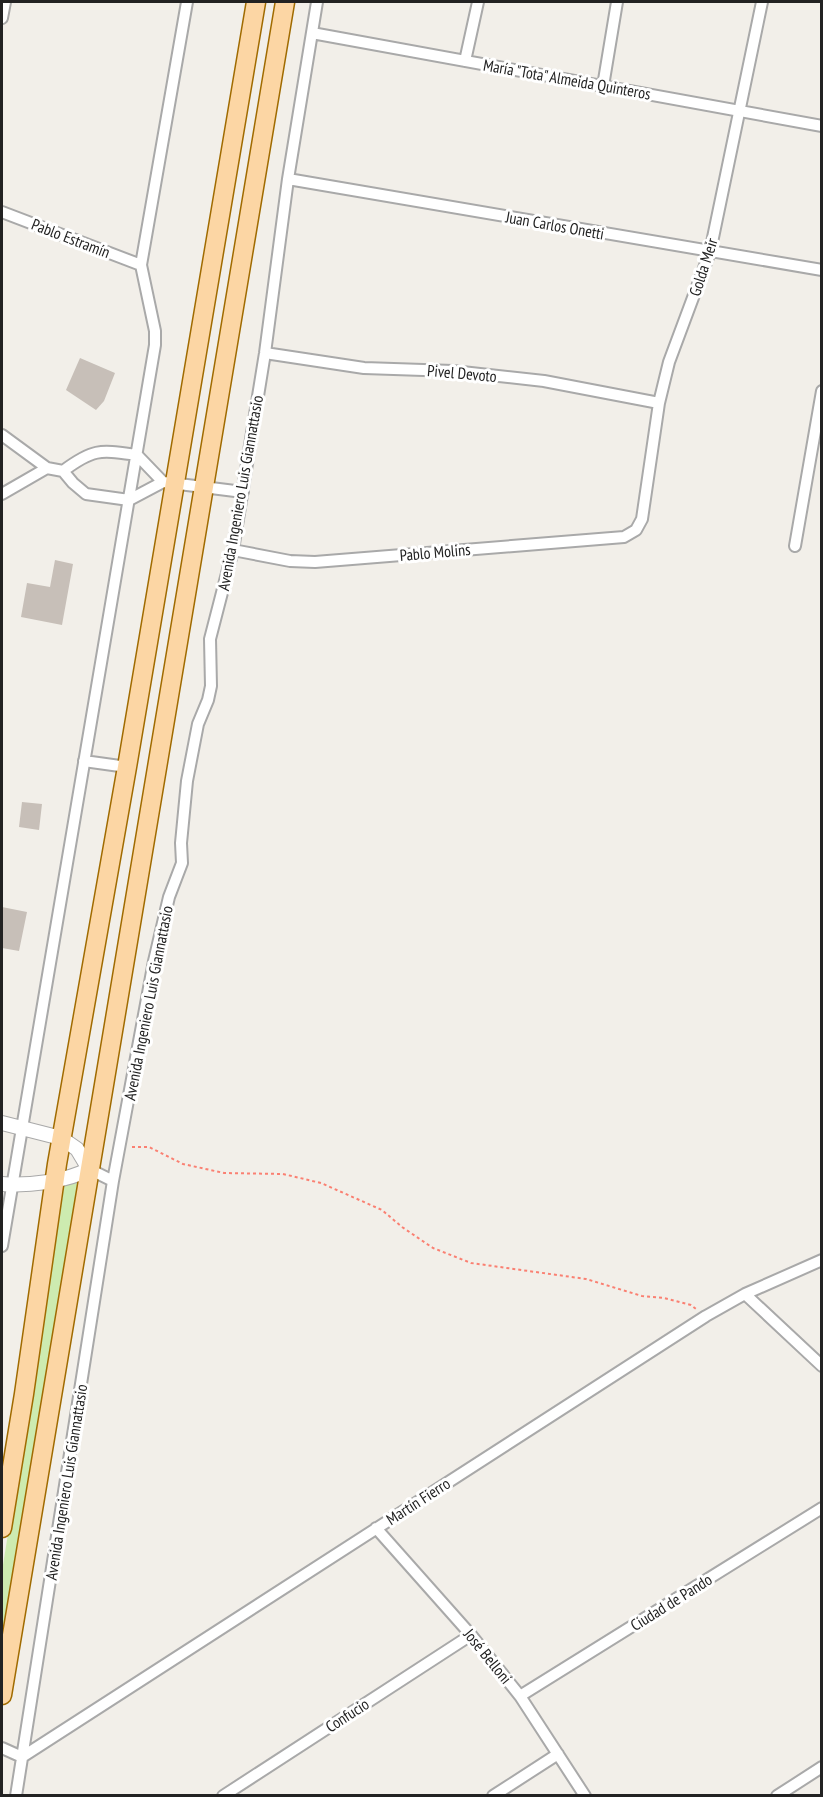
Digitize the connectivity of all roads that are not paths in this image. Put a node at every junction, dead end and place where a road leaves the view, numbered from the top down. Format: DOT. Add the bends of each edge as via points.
graph roads {
  1 [pos="5,2"];
  2 [pos="187,2"];
  3 [pos="256,2"];
  4 [pos="285,2"];
  5 [pos="317,2"];
  6 [pos="477,2"];
  7 [pos="617,2"];
  8 [pos="762,2"];
  9 [pos="2,18"];
  10 [pos="312,33"];
  11 [pos="465,61"];
  12 [pos="603,86"];
  13 [pos="739,111"];
  14 [pos="822,126"];
  15 [pos="288,179"];
  16 [pos="2,212"];
  17 [pos="710,252"];
  18 [pos="141,264"];
  19 [pos="822,270"];
  20 [pos="265,353"];
  21 [pos="822,391"];
  22 [pos="659,403"];
  23 [pos="2,435"];
  24 [pos="137,455"];
  25 [pos="47,468"];
  26 [pos="63,471"];
  27 [pos="168,483"];
  28 [pos="202,488"];
  29 [pos="243,492"];
  30 [pos="2,494"];
  31 [pos="129,500"];
  32 [pos="636,530"];
  33 [pos="795,546"];
  34 [pos="233,550"];
  35 [pos="84,761"];
  36 [pos="127,767"];
  37 [pos="2,1123"];
  38 [pos="21,1126"];
  39 [pos="61,1138"];
  40 [pos="89,1169"];
  41 [pos="54,1180"];
  42 [pos="113,1181"];
  43 [pos="7,1184"];
  44 [pos="2,1246"];
  45 [pos="822,1260"];
  46 [pos="745,1294"];
  47 [pos="822,1366"];
  48 [pos="822,1508"];
  49 [pos="2,1528"];
  50 [pos="376,1528"];
  51 [pos="471,1635"];
  52 [pos="2,1695"];
  53 [pos="520,1696"];
  54 [pos="2,1748"];
  55 [pos="558,1754"];
  56 [pos="22,1757"];
  57 [pos="822,1767"];
  58 [pos="16,1796"];
  59 [pos="223,1796"];
  60 [pos="493,1796"];
  61 [pos="585,1796"];
  62 [pos="777,1796"];
  1 -- 9 [label="street"];
  2 -- 18 [label="street"];
  3 -- 27 [label="main road"];
  4 -- 28 [label="main road, Avenida Ingeniero Luis Giannattasio"];
  5 -- 10 [label="street, Avenida Ingeniero Luis Giannattasio"];
  6 -- 11 [label="street"];
  7 -- 12 [label="street"];
  8 -- 13 [label="street, Golda Meir"];
  10 -- 11 [label="street, María \"Tota\" Almeida Quinteros"];
  10 -- 15 [label="street, Avenida Ingeniero Luis Giannattasio"];
  11 -- 12 [label="street, María \"Tota\" Almeida Quinteros"];
  12 -- 13 [label="street, María \"Tota\" Almeida Quinteros"];
  13 -- 14 [label="street, María \"Tota\" Almeida Quinteros"];
  13 -- 17 [label="street, Golda Meir"];
  15 -- 17 [label="street, Juan Carlos Onetti"];
  15 -- 20 [label="street, Avenida Ingeniero Luis Giannattasio"];
  16 -- 18 [label="street, Pablo Estramín"];
  17 -- 19 [label="street, Juan Carlos Onetti"];
  17 -- 22 [label="street, Golda Meir" via="669,362"];
  18 -- 24 [label="street" via="155,345"];
  20 -- 22 [label="street, Pivel Devoto" via="364,368 453,371 544,381"];
  20 -- 29 [label="street, Avenida Ingeniero Luis Giannattasio"];
  21 -- 33 [label="street"];
  22 -- 32 [label="street, Golda Meir" via="642,519"];
  23 -- 25 [label="street"];
  24 -- 26 [label="street" via="102,450"];
  24 -- 27 [label="street"];
  24 -- 31 [label="street"];
  25 -- 26 [label="street"];
  25 -- 30 [label="street"];
  26 -- 31 [label="street" via="86,494"];
  27 -- 28 [label="street"];
  27 -- 31 [label="street"];
  27 -- 36 [label="main road"];
  28 -- 29 [label="street"];
  28 -- 40 [label="main road, Avenida Ingeniero Luis Giannattasio"];
  29 -- 34 [label="street, Avenida Ingeniero Luis Giannattasio"];
  31 -- 35 [label="street"];
  32 -- 34 [label="street, Pablo Molins" via="624,537 315,562"];
  34 -- 42 [label="street, Avenida Ingeniero Luis Giannattasio" via="210,639 211,686 198,723 187,781 182,863 169,897 154,961"];
  35 -- 36 [label="street"];
  35 -- 38 [label="street"];
  36 -- 39 [label="main road"];
  37 -- 38 [label="street"];
  38 -- 39 [label="street"];
  38 -- 43 [label="street"];
  39 -- 40 [label="street" via="77,1149"];
  39 -- 41 [label="main road"];
  40 -- 41 [label="street" via="74,1177"];
  40 -- 42 [label="street"];
  40 -- 52 [label="main road, Avenida Ingeniero Luis Giannattasio"];
  41 -- 43 [label="street"];
  41 -- 49 [label="main road"];
  42 -- 56 [label="street, Avenida Ingeniero Luis Giannattasio"];
  43 -- 44 [label="street"];
  45 -- 46 [label="street, Martín Fierro"];
  46 -- 47 [label="street"];
  46 -- 50 [label="street, Martín Fierro"];
  48 -- 53 [label="street, Ciudad de Pando"];
  50 -- 51 [label="street, José Belloni"];
  50 -- 56 [label="street, Martín Fierro"];
  51 -- 53 [label="street, José Belloni"];
  51 -- 59 [label="street, Confucio"];
  53 -- 55 [label="street, José Belloni"];
  54 -- 56 [label="street"];
  55 -- 60 [label="street"];
  55 -- 61 [label="street, José Belloni"];
  56 -- 58 [label="street, Avenida Ingeniero Luis Giannattasio"];
  57 -- 62 [label="street"];
}
